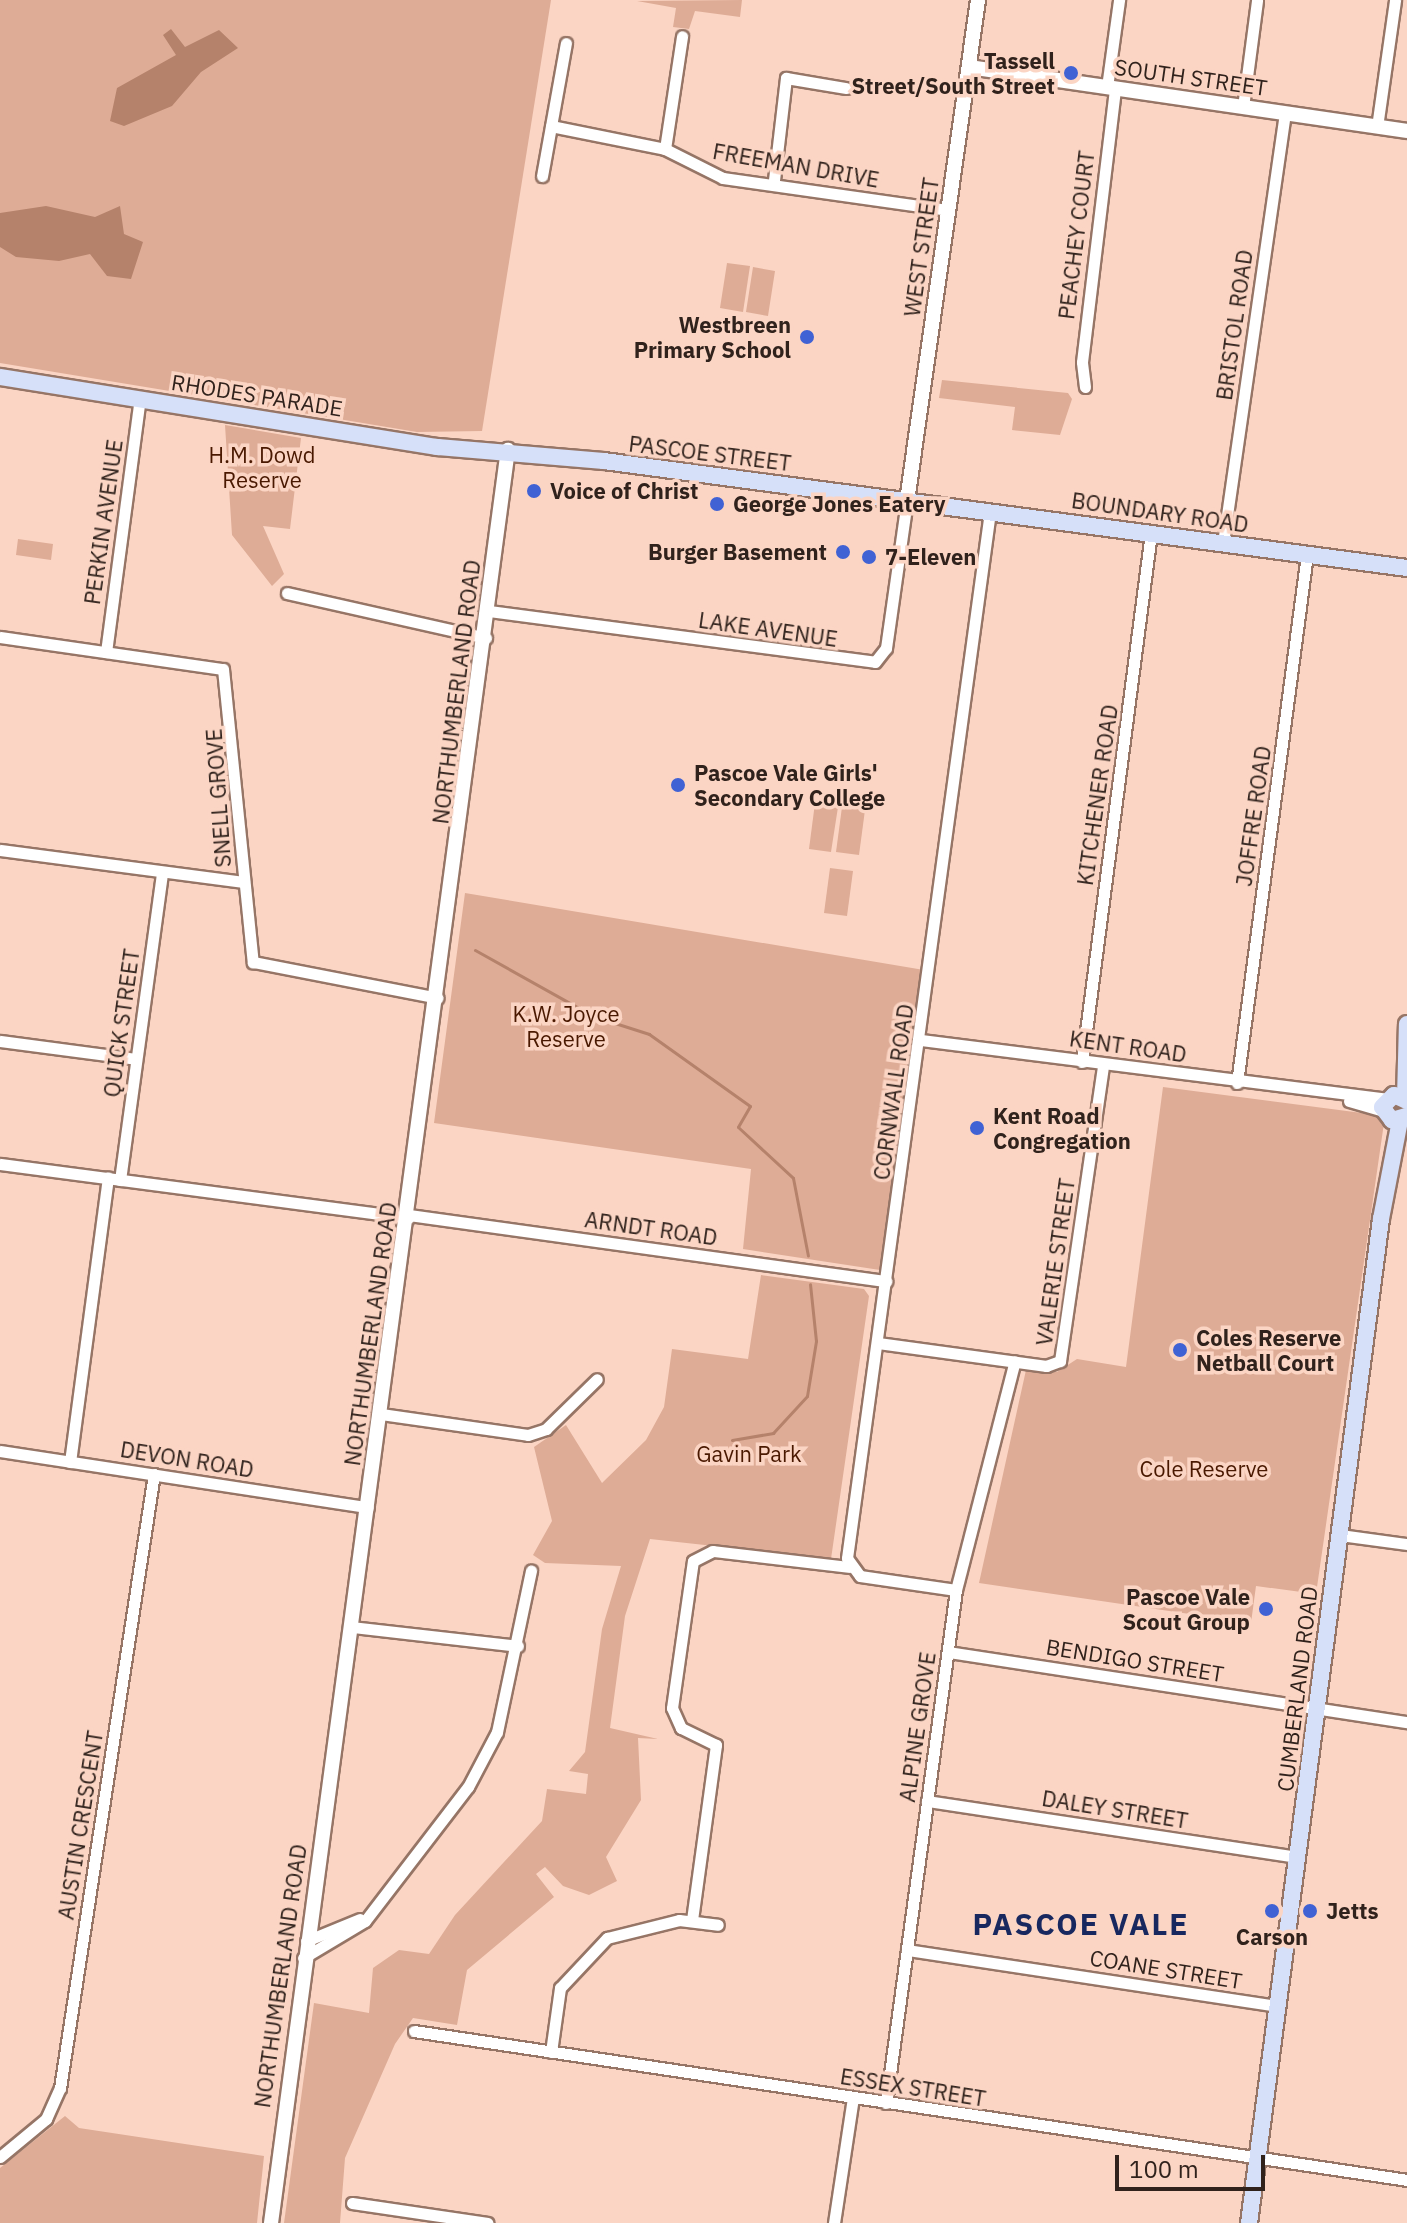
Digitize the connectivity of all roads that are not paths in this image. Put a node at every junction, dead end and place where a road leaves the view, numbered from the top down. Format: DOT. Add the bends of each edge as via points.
graph roads {
  1 [pos="978,0"];
  2 [pos="1119,0"];
  3 [pos="1257,0"];
  4 [pos="1395,0"];
  5 [pos="682,36"];
  6 [pos="566,43"];
  7 [pos="969,67"];
  8 [pos="1111,87"];
  9 [pos="846,88"];
  10 [pos="1243,107"];
  11 [pos="1285,113"];
  12 [pos="551,126"];
  13 [pos="1377,127"];
  14 [pos="1407,131"];
  15 [pos="665,149"];
  16 [pos="542,176"];
  17 [pos="774,180"];
  18 [pos="949,210"];
  19 [pos="0,377"];
  20 [pos="1085,387"];
  21 [pos="140,398"];
  22 [pos="508,450"];
  23 [pos="907,501"];
  24 [pos="990,512"];
  25 [pos="1151,533"];
  26 [pos="1223,543"];
  27 [pos="1307,554"];
  28 [pos="1407,568"];
  29 [pos="287,593"];
  30 [pos="489,611"];
  31 [pos="0,637"];
  32 [pos="486,638"];
  33 [pos="106,652"];
  34 [pos="0,850"];
  35 [pos="162,872"];
  36 [pos="244,882"];
  37 [pos="438,998"];
  38 [pos="1407,1024"];
  39 [pos="921,1040"];
  40 [pos="0,1041"];
  41 [pos="136,1059"];
  42 [pos="1082,1062"];
  43 [pos="1103,1065"];
  44 [pos="1237,1083"];
  45 [pos="1398,1109"];
  46 [pos="0,1164"];
  47 [pos="114,1179"];
  48 [pos="408,1216"];
  49 [pos="886,1281"];
  50 [pos="878,1343"];
  51 [pos="1015,1361"];
  52 [pos="597,1379"];
  53 [pos="381,1414"];
  54 [pos="0,1451"];
  55 [pos="70,1462"];
  56 [pos="154,1474"];
  57 [pos="368,1507"];
  58 [pos="1340,1535"];
  59 [pos="1407,1544"];
  60 [pos="849,1567"];
  61 [pos="531,1571"];
  62 [pos="956,1590"];
  63 [pos="352,1627"];
  64 [pos="518,1646"];
  65 [pos="948,1652"];
  66 [pos="1317,1709"];
  67 [pos="1407,1722"];
  68 [pos="927,1801"];
  69 [pos="1297,1857"];
  70 [pos="371,1911"];
  71 [pos="692,1920"];
  72 [pos="718,1925"];
  73 [pos="306,1941"];
  74 [pos="907,1950"];
  75 [pos="303,1958"];
  76 [pos="1278,2006"];
  77 [pos="414,2031"];
  78 [pos="551,2052"];
  79 [pos="853,2098"];
  80 [pos="886,2103"];
  81 [pos="0,2157"];
  82 [pos="1257,2159"];
  83 [pos="1407,2180"];
  84 [pos="352,2203"];
  85 [pos="460,2221"];
  86 [pos="271,2223"];
  87 [pos="488,2223"];
  88 [pos="834,2223"];
  89 [pos="1249,2223"];
  1 -- 7 [label="street, WEST STREET"];
  2 -- 8 [label="street, PEACHEY COURT"];
  3 -- 10 [label="street"];
  4 -- 13 [label="street"];
  5 -- 15 [label="street"];
  6 -- 12 [label="street"];
  7 -- 8 [label="street, SOUTH STREET"];
  7 -- 18 [label="street, WEST STREET"];
  8 -- 10 [label="street, SOUTH STREET"];
  8 -- 20 [label="street, PEACHEY COURT" via="1082,362"];
  9 -- 17 [label="street" via="786,78"];
  10 -- 11 [label="street, SOUTH STREET"];
  11 -- 13 [label="street, SOUTH STREET"];
  11 -- 26 [label="street, BRISTOL ROAD"];
  12 -- 15 [label="street, FREEMAN DRIVE"];
  12 -- 16 [label="street"];
  13 -- 14 [label="street, SOUTH STREET"];
  15 -- 17 [label="street, FREEMAN DRIVE" via="723,178"];
  17 -- 18 [label="street, FREEMAN DRIVE"];
  18 -- 23 [label="street, WEST STREET"];
  19 -- 21 [label="main road, RHODES PARADE"];
  21 -- 22 [label="main road, RHODES PARADE" via="437,447"];
  21 -- 33 [label="street, PERKIN AVENUE"];
  22 -- 23 [label="main road, PASCOE STREET"];
  22 -- 30 [label="street, NORTHUMBERLAND ROAD"];
  23 -- 24 [label="main road, BOUNDARY ROAD"];
  23 -- 30 [label="street, LAKE AVENUE" via="886,648 875,662"];
  24 -- 25 [label="main road, BOUNDARY ROAD"];
  24 -- 39 [label="street, CORNWALL ROAD"];
  25 -- 26 [label="main road, BOUNDARY ROAD"];
  25 -- 42 [label="street, KITCHENER ROAD"];
  26 -- 27 [label="main road, BOUNDARY ROAD"];
  27 -- 28 [label="main road, BOUNDARY ROAD"];
  27 -- 44 [label="street, JOFFRE ROAD"];
  29 -- 32 [label="street"];
  30 -- 32 [label="street, NORTHUMBERLAND ROAD"];
  31 -- 33 [label="street, SNELL GROVE"];
  32 -- 37 [label="street, NORTHUMBERLAND ROAD"];
  33 -- 36 [label="street, SNELL GROVE" via="225,671"];
  34 -- 35 [label="street"];
  35 -- 36 [label="street"];
  35 -- 41 [label="street, QUICK STREET"];
  36 -- 37 [label="street, SNELL GROVE" via="249,951 257,965"];
  37 -- 48 [label="street, NORTHUMBERLAND ROAD"];
  38 -- 45 [label="main road, CUMBERLAND ROAD"];
  39 -- 42 [label="street, KENT ROAD"];
  39 -- 49 [label="street, CORNWALL ROAD"];
  40 -- 41 [label="street"];
  41 -- 47 [label="street, QUICK STREET"];
  42 -- 43 [label="street, KENT ROAD"];
  43 -- 44 [label="street, KENT ROAD"];
  43 -- 51 [label="street, VALERIE STREET" via="1063,1351 1053,1366"];
  44 -- 45 [label="street, KENT ROAD"];
  45 -- 58 [label="main road, CUMBERLAND ROAD"];
  46 -- 47 [label="street, ARNDT ROAD"];
  47 -- 48 [label="street, ARNDT ROAD"];
  47 -- 55 [label="street, QUICK STREET"];
  48 -- 49 [label="street, ARNDT ROAD"];
  48 -- 53 [label="street, NORTHUMBERLAND ROAD"];
  49 -- 50 [label="street, CORNWALL ROAD"];
  50 -- 51 [label="street"];
  50 -- 60 [label="street, CORNWALL ROAD"];
  51 -- 62 [label="street, ALPINE GROVE"];
  52 -- 53 [label="street" via="546,1429 528,1435"];
  53 -- 57 [label="street, NORTHUMBERLAND ROAD"];
  54 -- 55 [label="street, DEVON ROAD"];
  55 -- 56 [label="street, DEVON ROAD"];
  56 -- 57 [label="street, DEVON ROAD"];
  56 -- 81 [label="street, AUSTIN CRESCENT" via="60,2088 46,2119"];
  57 -- 63 [label="street, NORTHUMBERLAND ROAD"];
  58 -- 59 [label="street"];
  58 -- 66 [label="main road, CUMBERLAND ROAD"];
  60 -- 62 [label="street" via="869,1578"];
  60 -- 71 [label="street" via="713,1551 693,1561 672,1708 681,1728 716,1745"];
  61 -- 64 [label="street"];
  62 -- 65 [label="street, ALPINE GROVE"];
  63 -- 64 [label="street"];
  63 -- 73 [label="street, NORTHUMBERLAND ROAD"];
  64 -- 70 [label="street" via="491,1745 455,1806"];
  65 -- 66 [label="street, BENDIGO STREET"];
  65 -- 68 [label="street, ALPINE GROVE"];
  66 -- 67 [label="street, BENDIGO STREET"];
  66 -- 69 [label="main road, CUMBERLAND ROAD"];
  68 -- 69 [label="street, DALEY STREET"];
  68 -- 74 [label="street, ALPINE GROVE"];
  69 -- 76 [label="main road, CUMBERLAND ROAD"];
  70 -- 73 [label="street"];
  70 -- 75 [label="street" via="361,1926"];
  71 -- 72 [label="street"];
  71 -- 78 [label="street" via="607,1938 560,1988"];
  73 -- 75 [label="street, NORTHUMBERLAND ROAD"];
  74 -- 76 [label="street, COANE STREET"];
  74 -- 80 [label="street, ALPINE GROVE"];
  75 -- 86 [label="street, NORTHUMBERLAND ROAD"];
  76 -- 82 [label="main road, CUMBERLAND ROAD"];
  77 -- 78 [label="street, ESSEX STREET"];
  78 -- 79 [label="street, ESSEX STREET"];
  79 -- 80 [label="street, ESSEX STREET"];
  79 -- 88 [label="street"];
  80 -- 82 [label="street, ESSEX STREET"];
  82 -- 83 [label="street, ESSEX STREET"];
  82 -- 89 [label="main road, CUMBERLAND ROAD"];
  84 -- 85 [label="street"];
  85 -- 87 [label="street"];
}
